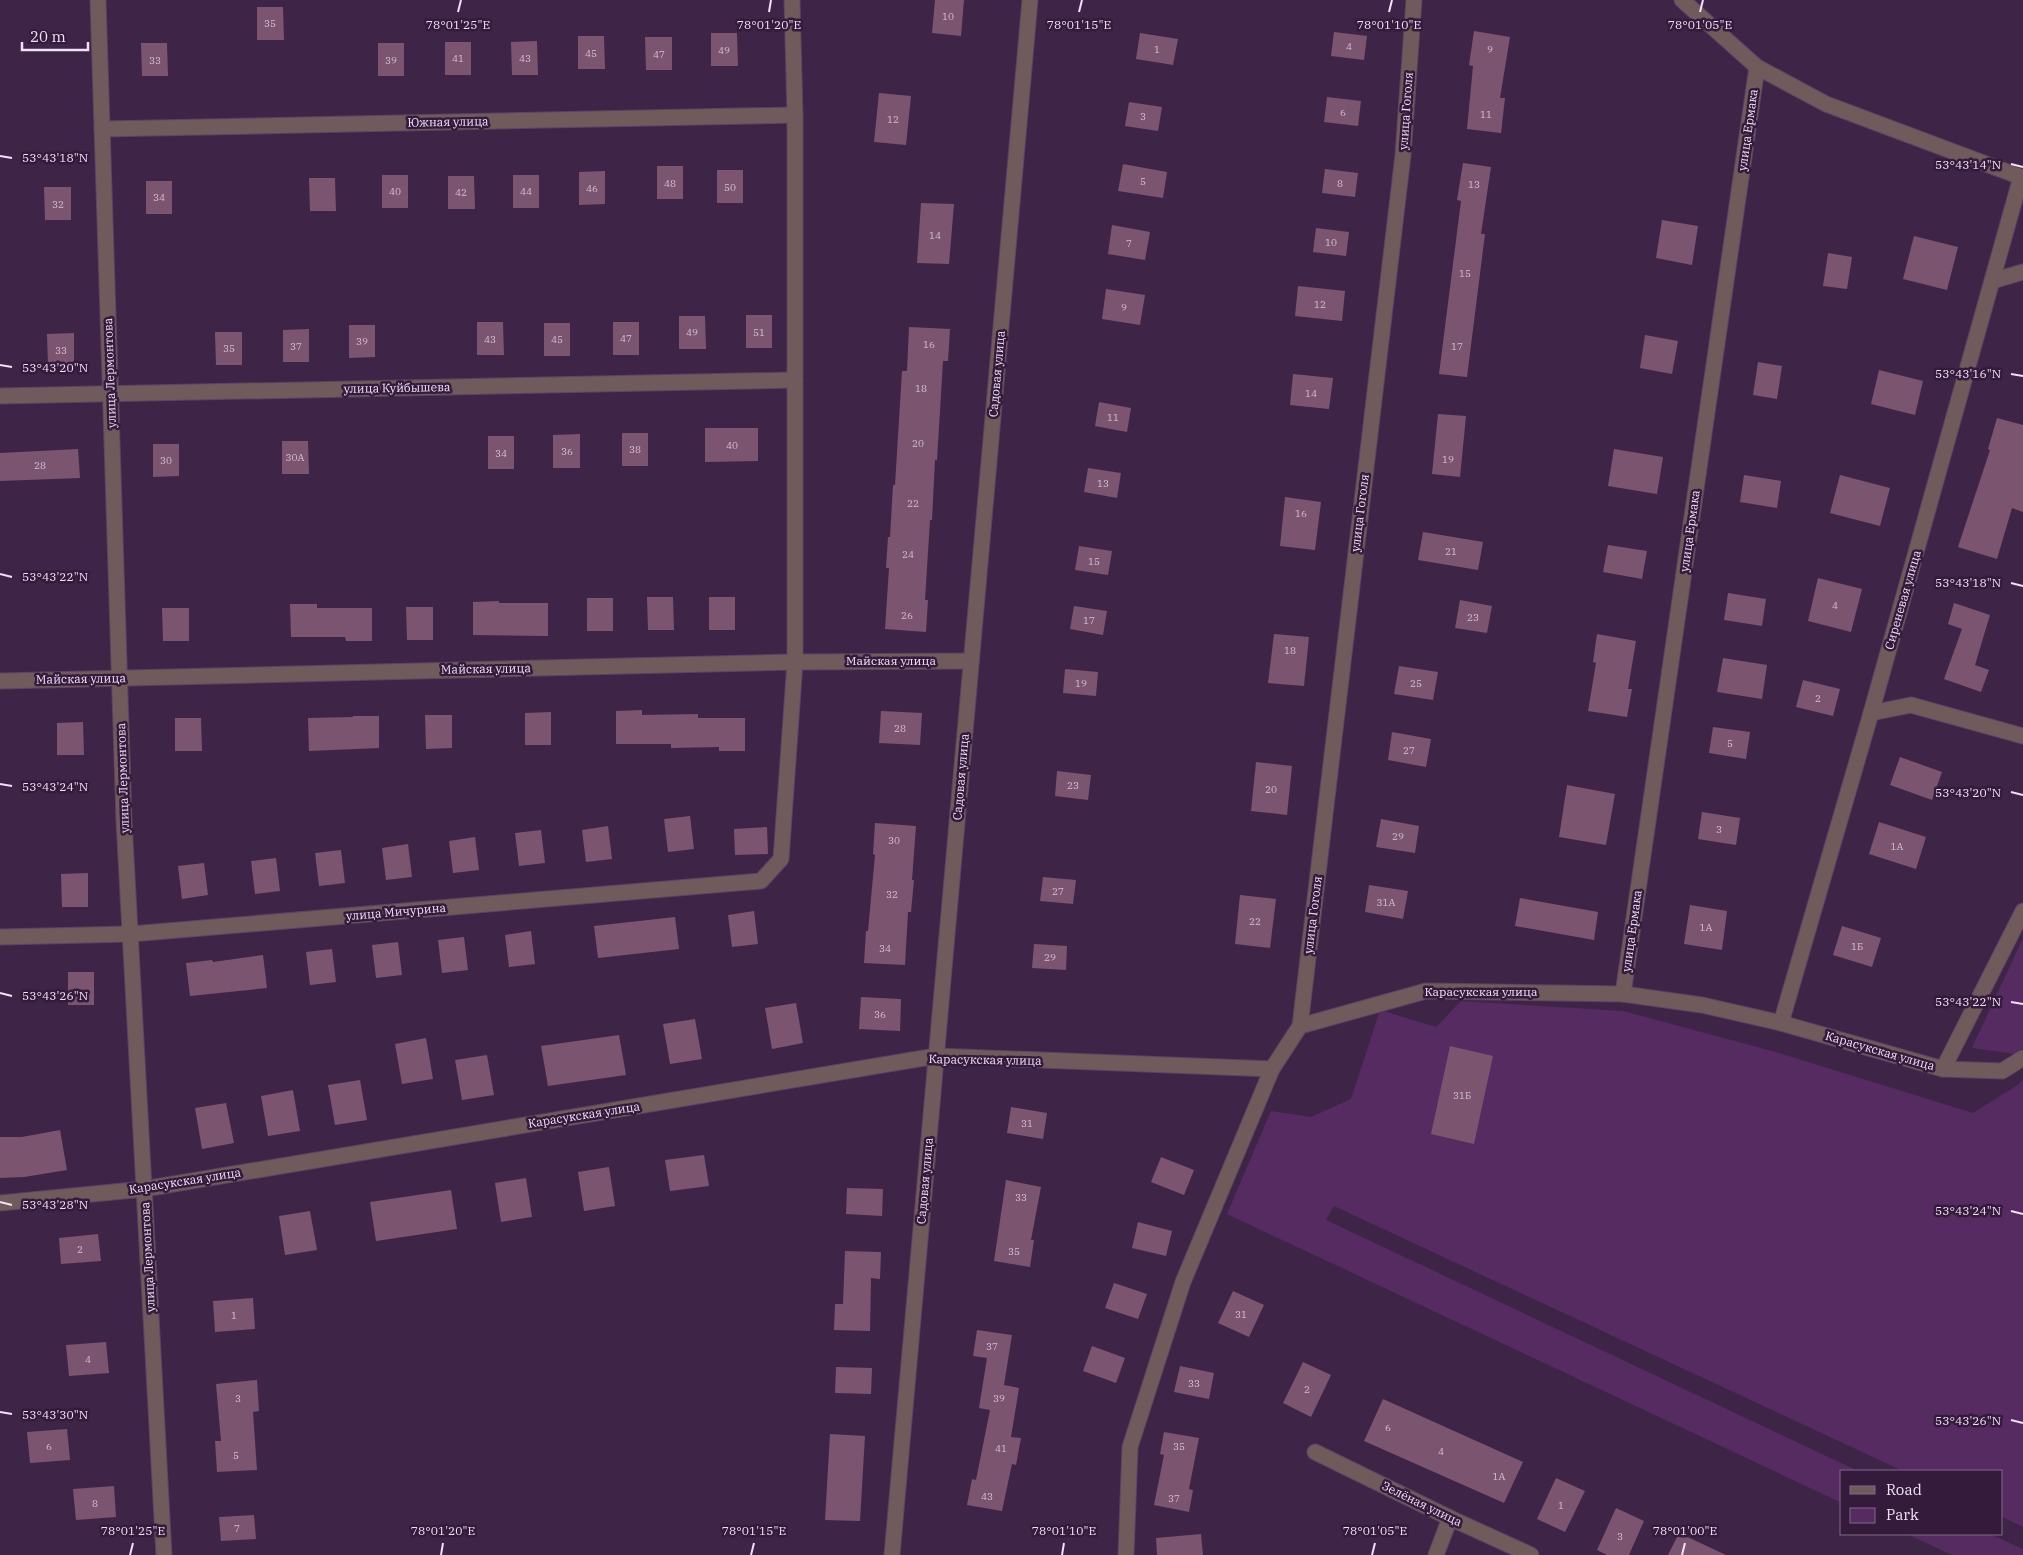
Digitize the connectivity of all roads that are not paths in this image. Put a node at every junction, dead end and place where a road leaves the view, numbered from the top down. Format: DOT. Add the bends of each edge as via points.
graph roads {
  1 [pos="98,0"];
  2 [pos="792,0"];
  3 [pos="1030,0"];
  4 [pos="1414,0"];
  5 [pos="1682,0"];
  6 [pos="1757,67"];
  7 [pos="795,115"];
  8 [pos="102,129"];
  9 [pos="2023,272"];
  10 [pos="1992,281"];
  11 [pos="795,380"];
  12 [pos="110,394"];
  13 [pos="0,396"];
  14 [pos="971,661"];
  15 [pos="795,662"];
  16 [pos="120,678"];
  17 [pos="0,681"];
  18 [pos="1871,713"];
  19 [pos="2023,736"];
  20 [pos="2023,912"];
  21 [pos="130,934"];
  22 [pos="0,937"];
  23 [pos="1623,994"];
  24 [pos="1781,1023"];
  25 [pos="1300,1026"];
  26 [pos="936,1056"];
  27 [pos="2023,1058"];
  28 [pos="1272,1069"];
  29 [pos="1943,1069"];
  30 [pos="144,1189"];
  31 [pos="0,1204"];
  32 [pos="1315,1452"];
  33 [pos="1450,1518"];
  34 [pos="164,1555"];
  35 [pos="892,1555"];
  36 [pos="1126,1555"];
  37 [pos="1436,1555"];
  38 [pos="1531,1555"];
  1 -- 8 [label="street, улица Лермонтова"];
  2 -- 7 [label="street"];
  3 -- 14 [label="street, Садовая улица"];
  4 -- 25 [label="street, улица Гоголя" via="1403,155"];
  5 -- 6 [label="street"];
  6 -- 10 [label="street, Сиреневая улица" via="1826,104 2021,177"];
  6 -- 23 [label="street, улица Ермака"];
  7 -- 8 [label="street, Южная улица"];
  7 -- 11 [label="street"];
  8 -- 12 [label="street, улица Лермонтова"];
  9 -- 10 [label="street"];
  10 -- 18 [label="street, Сиреневая улица"];
  11 -- 12 [label="street, улица Куйбышева"];
  11 -- 15 [label="street"];
  12 -- 13 [label="street, улица Куйбышева"];
  12 -- 16 [label="street, улица Лермонтова"];
  14 -- 15 [label="street, Майская улица"];
  14 -- 26 [label="street, Садовая улица"];
  15 -- 16 [label="street, Майская улица"];
  15 -- 21 [label="street, улица Мичурина" via="781,859 761,881"];
  16 -- 17 [label="street, Майская улица"];
  16 -- 21 [label="street, улица Лермонтова"];
  18 -- 19 [label="street" via="1911,705"];
  18 -- 24 [label="street, Сиреневая улица"];
  20 -- 29 [label="street"];
  21 -- 22 [label="street, улица Мичурина"];
  21 -- 30 [label="street, улица Лермонтова"];
  23 -- 24 [label="street, Карасукская улица" via="1702,1005"];
  23 -- 25 [label="street, Карасукская улица" via="1426,991"];
  24 -- 29 [label="street, Карасукская улица"];
  25 -- 28 [label="street"];
  26 -- 28 [label="street, Карасукская улица"];
  26 -- 30 [label="street, Карасукская улица"];
  26 -- 35 [label="street, Садовая улица"];
  27 -- 29 [label="street, Карасукская улица" via="2002,1071"];
  28 -- 36 [label="street" via="1183,1282 1130,1447"];
  30 -- 31 [label="street, Карасукская улица"];
  30 -- 34 [label="street, улица Лермонтова"];
  32 -- 33 [label="street, Зелёная улица"];
  33 -- 37 [label="street"];
  33 -- 38 [label="street, Зелёная улица"];
}
